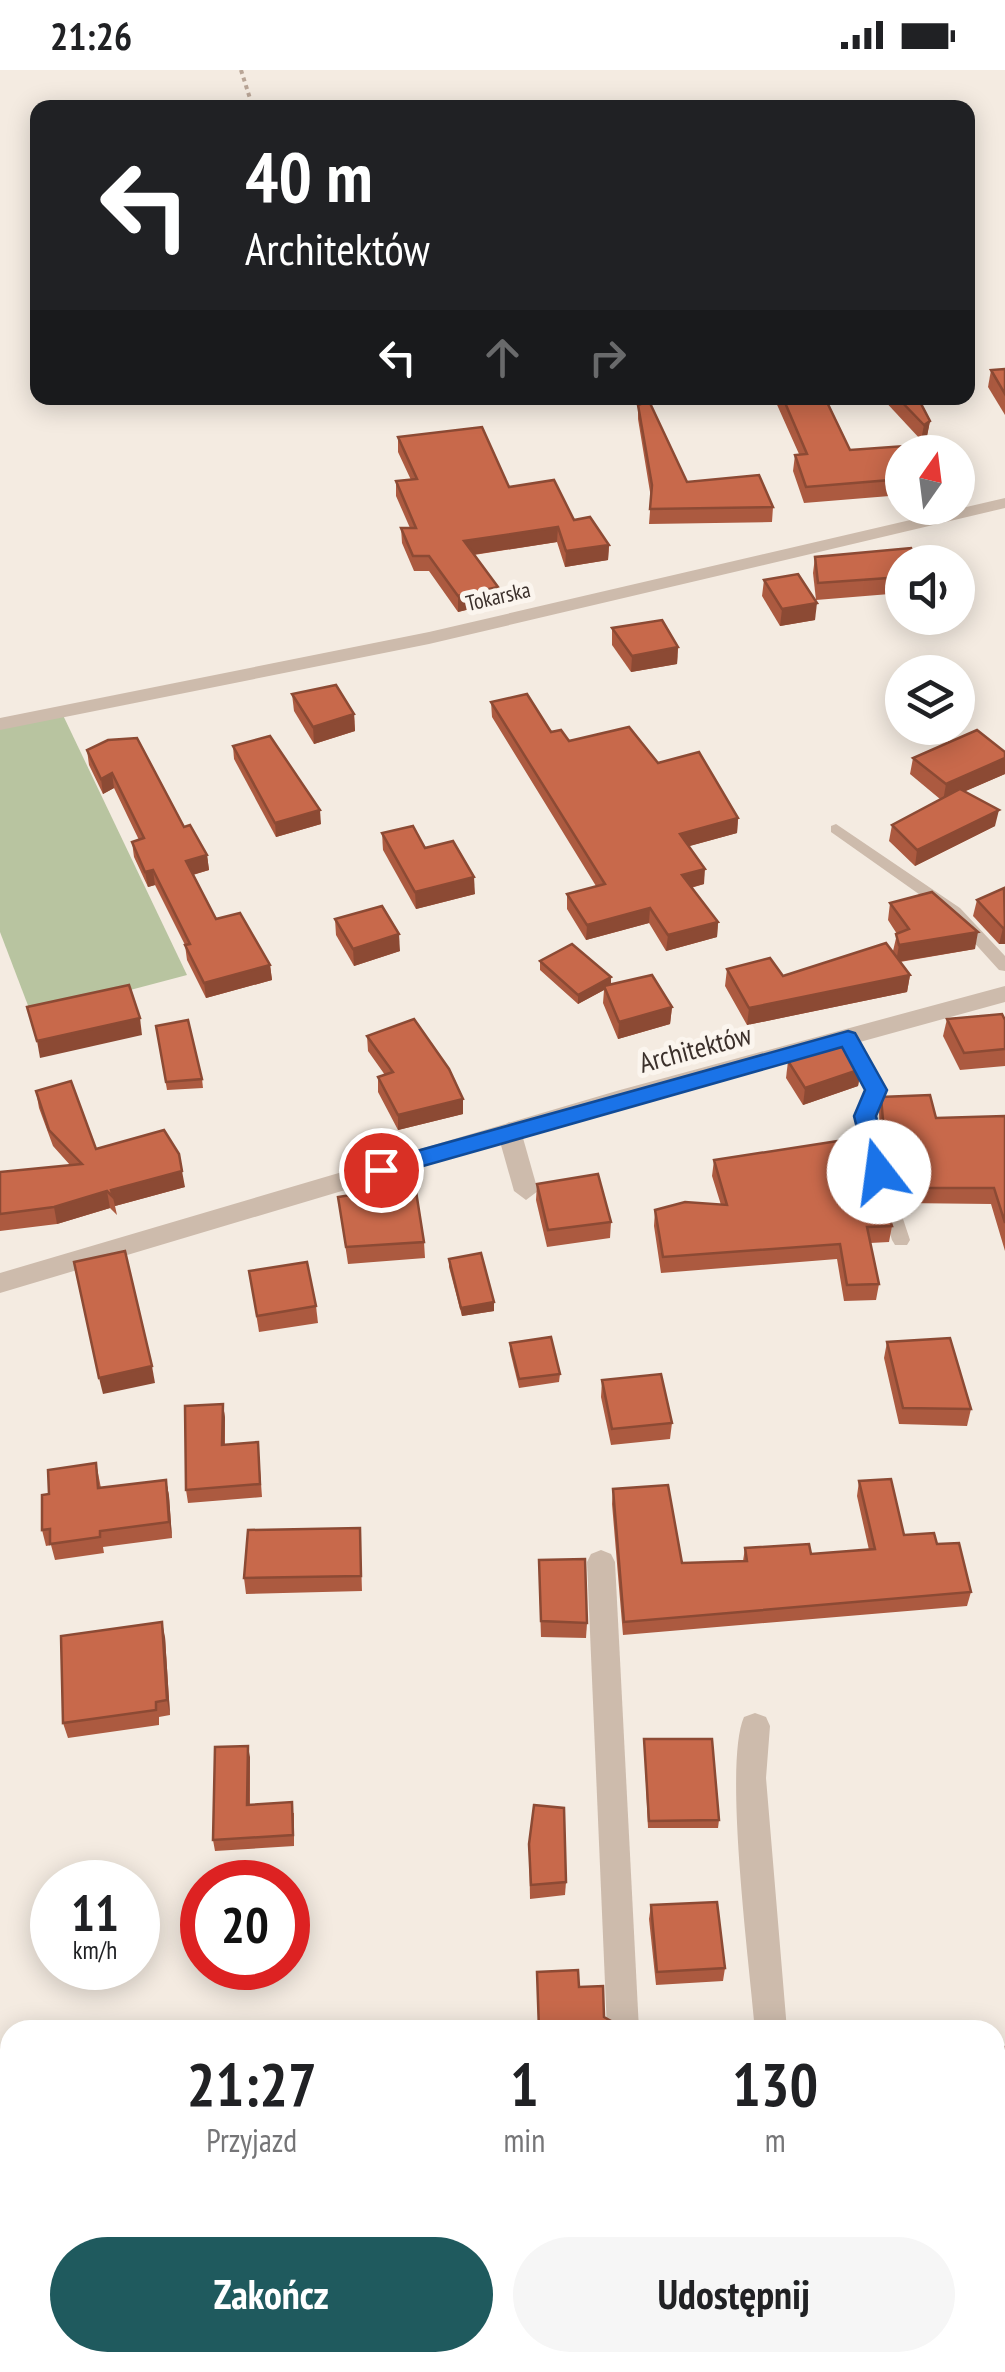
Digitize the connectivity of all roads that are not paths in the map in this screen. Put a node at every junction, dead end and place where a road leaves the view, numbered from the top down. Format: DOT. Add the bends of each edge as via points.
graph roads {
  1 [pos="1005,503"];
  2 [pos="0,724"];
  3 [pos="836,829"];
  4 [pos="1005,966"];
  5 [pos="1005,994"];
  6 [pos="848,1038"];
  7 [pos="509,1131"];
  8 [pos="526,1191"];
  9 [pos="902,1240"];
  10 [pos="0,1283"];
  11 [pos="601,1562"];
  12 [pos="755,1726"];
  13 [pos="624,2020"];
  14 [pos="769,2020"];
  1 -- 2 [label="street, Tokarska" via="414,641"];
  3 -- 4 [label="lane" via="954,912"];
  5 -- 6 [label="street, Architektów"];
  6 -- 7 [label="street, Architektów"];
  6 -- 9 [label="lane" via="876,1090 865,1116 868,1137"];
  7 -- 8 [label="street"];
  7 -- 10 [label="street, Architektów"];
  11 -- 13 [label="street"];
  12 -- 14 [label="street" via="750,1778"];
}
